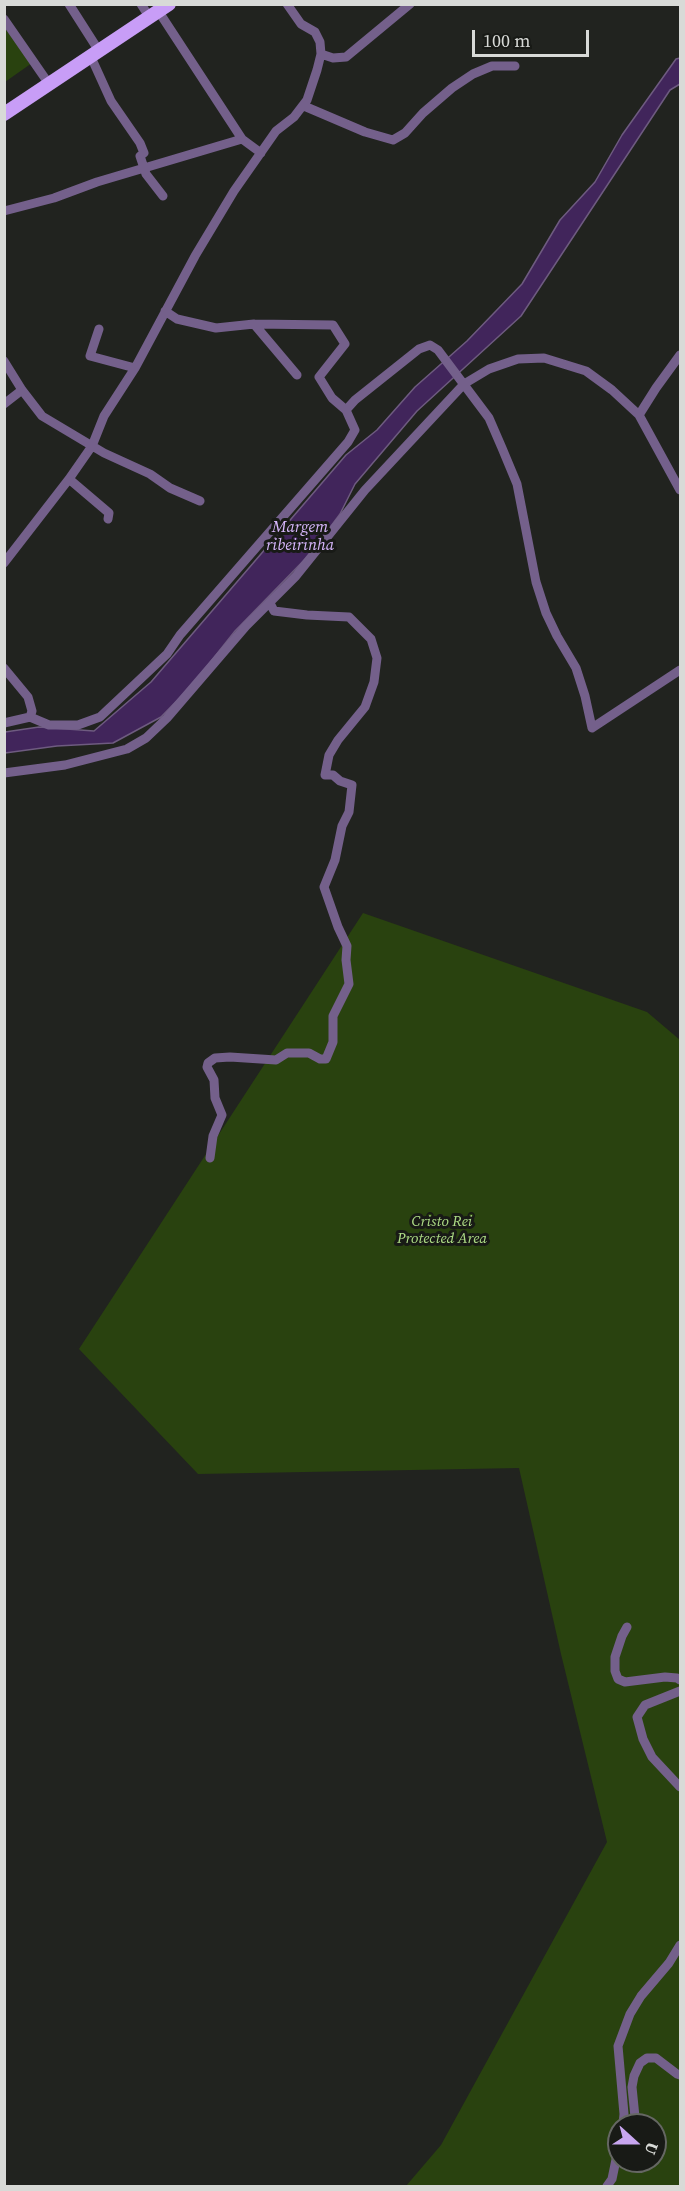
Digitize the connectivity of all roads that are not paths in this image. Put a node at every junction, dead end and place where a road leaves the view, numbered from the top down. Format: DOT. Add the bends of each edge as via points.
graph roads {
  1 [pos="69,4"];
  2 [pos="141,4"];
  3 [pos="287,4"];
  4 [pos="410,4"];
  5 [pos="160,12"];
  6 [pos="4,19"];
  7 [pos="95,54"];
  8 [pos="321,54"];
  9 [pos="515,66"];
  10 [pos="49,84"];
  11 [pos="304,106"];
  12 [pos="4,114"];
  13 [pos="242,139"];
  14 [pos="261,153"];
  15 [pos="144,168"];
  16 [pos="163,196"];
  17 [pos="4,211"];
  18 [pos="165,311"];
  19 [pos="254,324"];
  20 [pos="99,329"];
  21 [pos="681,355"];
  22 [pos="4,362"];
  23 [pos="135,368"];
  24 [pos="297,375"];
  25 [pos="462,381"];
  26 [pos="22,390"];
  27 [pos="4,404"];
  28 [pos="346,410"];
  29 [pos="639,415"];
  30 [pos="93,446"];
  31 [pos="69,479"];
  32 [pos="681,490"];
  33 [pos="200,501"];
  34 [pos="108,519"];
  35 [pos="4,563"];
  36 [pos="270,603"];
  37 [pos="4,668"];
  38 [pos="681,670"];
  39 [pos="30,717"];
  40 [pos="4,723"];
  41 [pos="4,773"];
  42 [pos="210,1158"];
  43 [pos="627,1627"];
  44 [pos="681,1680"];
  45 [pos="681,1691"];
  46 [pos="681,1787"];
  47 [pos="681,1946"];
  48 [pos="681,2074"];
  49 [pos="624,2113"];
  50 [pos="635,2113"];
  51 [pos="613,2173"];
  52 [pos="607,2187"];
  1 -- 7 [label="street"];
  2 -- 5 [label="street"];
  3 -- 8 [label="street" via="301,24 315,32"];
  4 -- 8 [label="street" via="346,57"];
  5 -- 7 [label="main road"];
  5 -- 13 [label="street"];
  6 -- 10 [label="street"];
  7 -- 10 [label="main road"];
  7 -- 15 [label="street" via="111,100 140,143"];
  8 -- 11 [label="street"];
  9 -- 11 [label="street" via="492,66 473,74 423,112 405,133 388,141"];
  10 -- 12 [label="main road"];
  11 -- 14 [label="street" via="276,131"];
  13 -- 14 [label="street"];
  13 -- 15 [label="street"];
  14 -- 18 [label="street" via="234,191"];
  15 -- 16 [label="street"];
  15 -- 17 [label="street"];
  18 -- 19 [label="street" via="177,319 216,327"];
  18 -- 23 [label="street"];
  19 -- 24 [label="street"];
  19 -- 28 [label="street" via="333,325 345,345 319,377 332,398"];
  20 -- 23 [label="street" via="90,356"];
  21 -- 29 [label="street"];
  22 -- 26 [label="street"];
  23 -- 30 [label="street" via="104,416"];
  25 -- 28 [label="street" via="430,345 419,349"];
  25 -- 29 [label="street" via="518,359 544,358 586,371"];
  25 -- 36 [label="street"];
  25 -- 38 [label="street" via="489,418 517,484 536,582 549,621 576,668 592,728"];
  26 -- 27 [label="street"];
  26 -- 30 [label="street" via="42,416"];
  28 -- 39 [label="street" via="355,430 348,442 167,654 100,717 78,725 49,725"];
  29 -- 32 [label="street"];
  30 -- 31 [label="street"];
  30 -- 33 [label="street"];
  31 -- 34 [label="street" via="109,513"];
  31 -- 35 [label="street"];
  36 -- 41 [label="street" via="146,738 127,749 65,765"];
  36 -- 42 [label="street" via="274,611 349,617 371,639 377,658 365,707 329,755 325,775 352,785 349,812 324,887 347,946 349,984 333,1016 333,1042 326,1059 309,1053 286,1053 276,1060 230,1057 208,1063 222,1115 213,1136"];
  37 -- 39 [label="street" via="28,697"];
  39 -- 40 [label="street"];
  43 -- 44 [label="street" via="615,1656 618,1679"];
  45 -- 46 [label="street" via="645,1705 637,1718 652,1757"];
  47 -- 49 [label="street" via="630,2013 618,2046"];
  48 -- 50 [label="street" via="656,2058 640,2063 632,2087"];
  51 -- 52 [label="street"];
}
